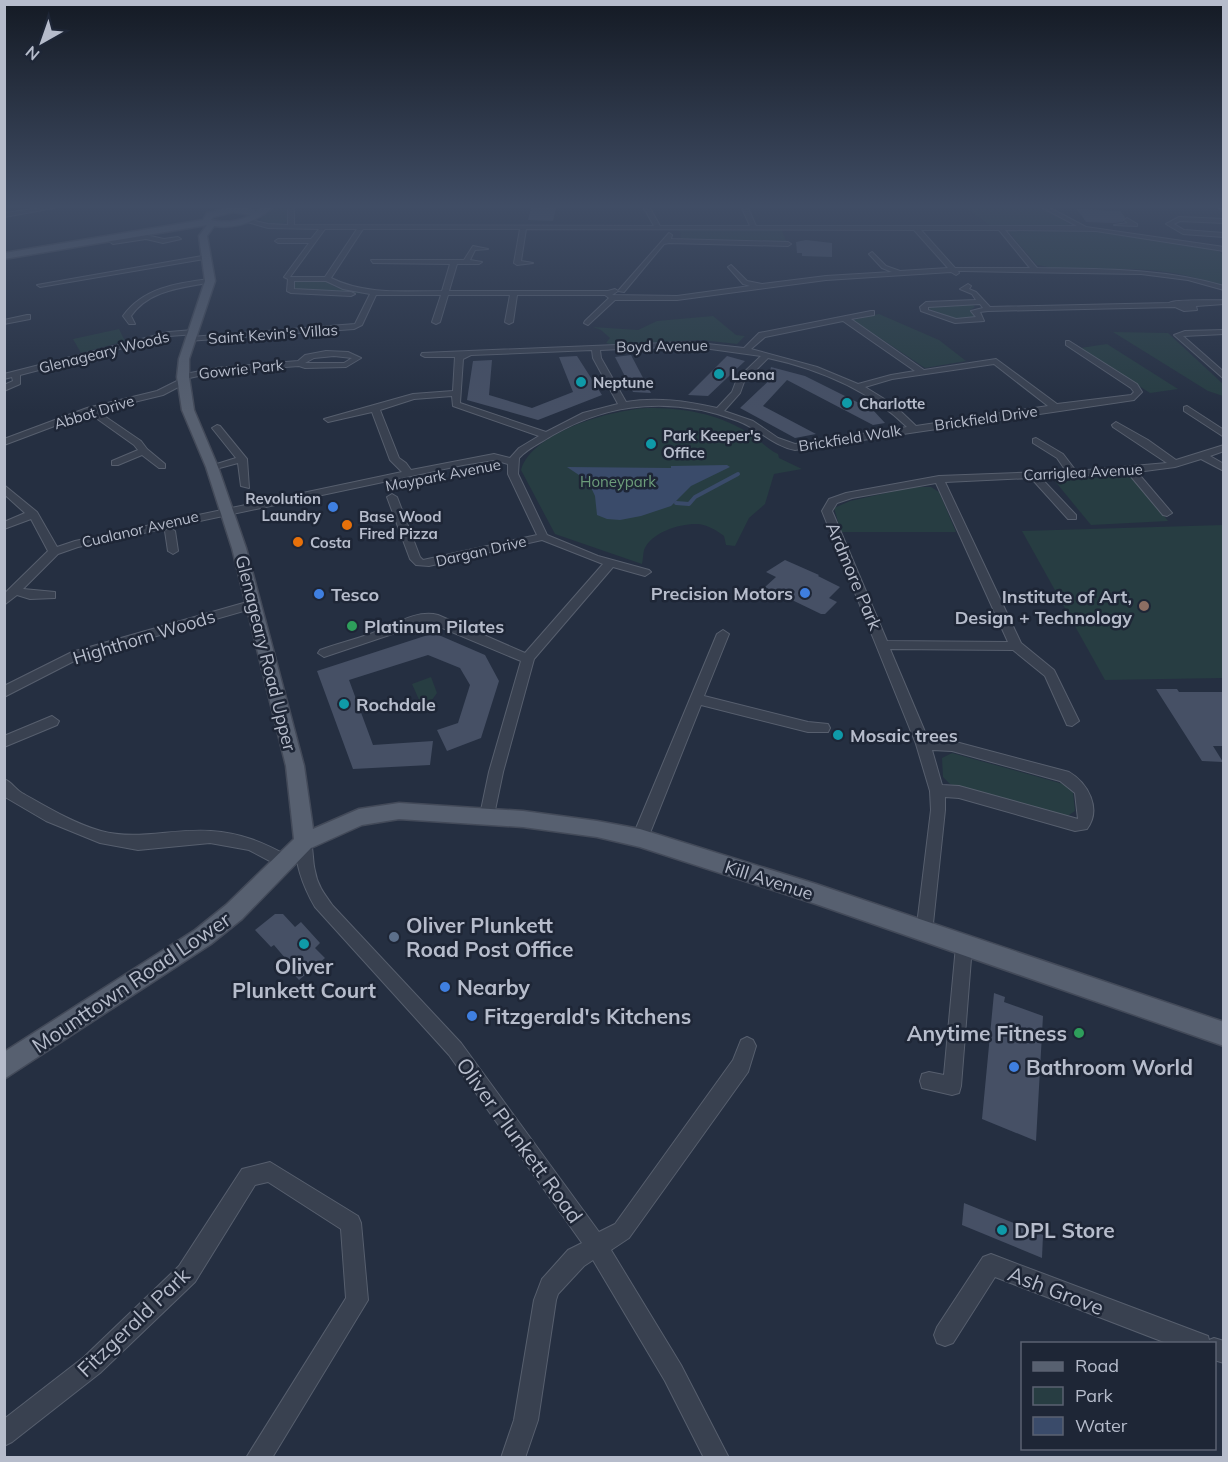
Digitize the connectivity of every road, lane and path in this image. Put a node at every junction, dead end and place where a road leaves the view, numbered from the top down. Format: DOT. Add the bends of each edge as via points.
graph roads {
  1 [pos="99,276"];
  2 [pos="210,276"];
  3 [pos="329,276"];
  4 [pos="450,276"];
  5 [pos="637,276"];
  6 [pos="737,276"];
  7 [pos="838,276"];
  8 [pos="959,276"];
  9 [pos="1175,276"];
  10 [pos="289,278"];
  11 [pos="327,279"];
  12 [pos="210,281"];
  13 [pos="40,285"];
  14 [pos="743,287"];
  15 [pos="1221,287"];
  16 [pos="445,291"];
  17 [pos="514,292"];
  18 [pos="373,294"];
  19 [pos="623,294"];
  20 [pos="611,296"];
  21 [pos="1224,302"];
  22 [pos="1194,304"];
  23 [pos="985,306"];
  24 [pos="871,313"];
  25 [pos="29,318"];
  26 [pos="844,318"];
  27 [pos="4,322"];
  28 [pos="132,322"];
  29 [pos="436,322"];
  30 [pos="510,322"];
  31 [pos="588,323"];
  32 [pos="1224,332"];
  33 [pos="192,336"];
  34 [pos="1087,345"];
  35 [pos="596,348"];
  36 [pos="745,351"];
  37 [pos="463,354"];
  38 [pos="425,355"];
  39 [pos="765,356"];
  40 [pos="300,363"];
  41 [pos="922,372"];
  42 [pos="16,375"];
  43 [pos="4,376"];
  44 [pos="1224,376"];
  45 [pos="183,379"];
  46 [pos="856,387"];
  47 [pos="4,389"];
  48 [pos="456,393"];
  49 [pos="623,405"];
  50 [pos="1055,407"];
  51 [pos="375,409"];
  52 [pos="1187,409"];
  53 [pos="90,410"];
  54 [pos="719,411"];
  55 [pos="328,418"];
  56 [pos="1116,425"];
  57 [pos="217,428"];
  58 [pos="913,428"];
  59 [pos="1224,434"];
  60 [pos="546,435"];
  61 [pos="1036,441"];
  62 [pos="4,442"];
  63 [pos="1224,448"];
  64 [pos="143,451"];
  65 [pos="1202,455"];
  66 [pos="242,459"];
  67 [pos="512,462"];
  68 [pos="115,463"];
  69 [pos="1174,464"];
  70 [pos="162,466"];
  71 [pos="212,467"];
  72 [pos="1224,468"];
  73 [pos="1130,470"];
  74 [pos="408,473"];
  75 [pos="1073,474"];
  76 [pos="1033,475"];
  77 [pos="939,479"];
  78 [pos="246,486"];
  79 [pos="362,487"];
  80 [pos="4,488"];
  81 [pos="393,497"];
  82 [pos="1167,513"];
  83 [pos="33,514"];
  84 [pos="228,514"];
  85 [pos="1072,517"];
  86 [pos="4,526"];
  87 [pos="170,531"];
  88 [pos="543,537"];
  89 [pos="173,551"];
  90 [pos="54,552"];
  91 [pos="610,563"];
  92 [pos="645,572"];
  93 [pos="17,591"];
  94 [pos="51,595"];
  95 [pos="4,601"];
  96 [pos="254,604"];
  97 [pos="723,634"];
  98 [pos="884,645"];
  99 [pos="1016,646"];
  100 [pos="324,653"];
  101 [pos="528,659"];
  102 [pos="4,692"];
  103 [pos="697,699"];
  104 [pos="52,721"];
  105 [pos="1072,721"];
  106 [pos="823,728"];
  107 [pos="4,742"];
  108 [pos="923,744"];
  109 [pos="6,790"];
  110 [pos="937,791"];
  111 [pos="487,815"];
  112 [pos="640,838"];
  113 [pos="304,842"];
  114 [pos="283,861"];
  115 [pos="924,933"];
  116 [pos="964,946"];
  117 [pos="1224,1034"];
  118 [pos="747,1046"];
  119 [pos="4,1067"];
  120 [pos="929,1080"];
  121 [pos="597,1247"];
  122 [pos="945,1335"];
  123 [pos="1195,1342"];
  124 [pos="4,1434"];
  125 [pos="258,1458"];
  126 [pos="513,1458"];
  127 [pos="717,1458"];
  1 -- 13 [label="street"];
  2 -- 12 [label="main road, Glenageary Road Upper"];
  3 -- 11 [label="street"];
  4 -- 16 [label="street"];
  5 -- 19 [label="street"];
  6 -- 14 [label="street"];
  7 -- 14 [label="street"];
  8 -- 23 [label="street" via="968,286 963,289 974,292"];
  9 -- 15 [label="street"];
  10 -- 11 [label="street"];
  10 -- 18 [label="street" via="291,291"];
  11 -- 18 [label="street"];
  12 -- 28 [label="street" via="177,287 140,301 127,316"];
  12 -- 33 [label="main road, Glenageary Road Upper"];
  14 -- 19 [label="street" via="677,298"];
  15 -- 22 [label="street"];
  16 -- 17 [label="street"];
  16 -- 18 [label="street"];
  16 -- 29 [label="street"];
  17 -- 20 [label="street"];
  17 -- 30 [label="street"];
  18 -- 33 [label="street, Saint Kevin's Villas" via="354,327"];
  19 -- 20 [label="street"];
  20 -- 31 [label="street"];
  21 -- 22 [label="street"];
  22 -- 23 [label="street" via="1178,301 1174,305"];
  23 -- 23 [label="street" via="975,311 981,318 956,321 925,311 924,307"];
  24 -- 26 [label="street"];
  25 -- 27 [label="street"];
  26 -- 36 [label="street" via="762,334"];
  26 -- 41 [label="street"];
  32 -- 44 [label="street" via="1178,335"];
  33 -- 42 [label="street, Glenageary Woods" via="158,337"];
  33 -- 45 [label="main road, Glenageary Road Upper" via="184,359"];
  34 -- 50 [label="street" via="1072,345 1138,392 1134,397"];
  35 -- 36 [label="street, Boyd Avenue" via="712,345"];
  35 -- 37 [label="street, Boyd Avenue"];
  35 -- 49 [label="street" via="597,358"];
  36 -- 39 [label="street, Boyd Avenue"];
  37 -- 38 [label="street, Boyd Avenue"];
  37 -- 48 [label="street" via="459,358"];
  39 -- 46 [label="street, Boyd Avenue" via="816,369"];
  39 -- 54 [label="street" via="740,381 736,393"];
  40 -- 40 [label="street, Gowrie Park" via="346,364 357,358 348,353 308,357"];
  40 -- 45 [label="street, Gowrie Park" via="216,370"];
  41 -- 46 [label="street, Brickfield Drive"];
  41 -- 50 [label="street, Brickfield Drive" via="992,358"];
  42 -- 43 [label="street, Glenageary Woods"];
  42 -- 47 [label="street, Glenageary Woods" via="17,382"];
  45 -- 53 [label="street, Abbot Drive" via="160,393"];
  45 -- 71 [label="main road, Glenageary Road Upper" via="188,410"];
  46 -- 58 [label="street, Boyd Avenue" via="892,408"];
  48 -- 51 [label="street" via="413,397"];
  48 -- 60 [label="street" via="459,406"];
  49 -- 54 [label="street" via="665,402"];
  49 -- 60 [label="street" via="582,415"];
  50 -- 58 [label="street, Brickfield Drive"];
  51 -- 55 [label="street"];
  51 -- 74 [label="street" via="395,460"];
  52 -- 59 [label="street"];
  53 -- 62 [label="street, Abbot Drive"];
  53 -- 64 [label="street" via="138,443"];
  54 -- 58 [label="street, Brickfield Walk" via="747,422 788,447"];
  56 -- 69 [label="street"];
  57 -- 66 [label="street"];
  60 -- 67 [label="street"];
  61 -- 75 [label="street" via="1060,456"];
  63 -- 65 [label="street, Carriglea Avenue"];
  64 -- 68 [label="street"];
  64 -- 70 [label="street"];
  65 -- 69 [label="street, Carriglea Avenue"];
  65 -- 72 [label="street"];
  66 -- 71 [label="street"];
  66 -- 78 [label="street"];
  67 -- 74 [label="street, Maypark Avenue" via="494,458"];
  67 -- 79 [label="street, Maypark Avenue"];
  67 -- 88 [label="street" via="513,474"];
  69 -- 73 [label="street, Carriglea Avenue"];
  71 -- 84 [label="main road, Glenageary Road Upper"];
  73 -- 75 [label="street, Carriglea Avenue"];
  73 -- 82 [label="street"];
  74 -- 79 [label="street, Maypark Avenue"];
  75 -- 76 [label="street, Carriglea Avenue"];
  76 -- 77 [label="street, Carriglea Avenue"];
  76 -- 85 [label="street"];
  77 -- 98 [label="street, Ardmore Park" via="850,495 833,501 827,511"];
  77 -- 99 [label="street"];
  79 -- 84 [label="street, Maypark Avenue"];
  80 -- 83 [label="street"];
  81 -- 88 [label="street, Dargan Drive" via="415,559 420,563"];
  83 -- 86 [label="street"];
  83 -- 90 [label="street"];
  84 -- 87 [label="street, Cualanor Avenue"];
  84 -- 90 [label="street, Cualanor Avenue" via="75,544"];
  84 -- 96 [label="main road, Glenageary Road Upper"];
  87 -- 89 [label="street, Cualanor Avenue"];
  87 -- 90 [label="street, Cualanor Avenue" via="77,551"];
  88 -- 91 [label="street"];
  90 -- 93 [label="street, Cualanor Avenue"];
  91 -- 92 [label="street"];
  91 -- 101 [label="street"];
  93 -- 94 [label="street"];
  93 -- 95 [label="street, Cualanor Avenue"];
  96 -- 102 [label="street, Highthorn Woods" via="76,655"];
  96 -- 113 [label="main road, Glenageary Road Upper" via="295,766"];
  97 -- 103 [label="street"];
  98 -- 99 [label="street, Ardmore Park"];
  98 -- 108 [label="street, Ardmore Park"];
  99 -- 105 [label="street" via="1050,673"];
  100 -- 101 [label="street" via="423,617 434,618"];
  101 -- 111 [label="street"];
  103 -- 106 [label="street"];
  103 -- 112 [label="street"];
  104 -- 107 [label="street"];
  108 -- 110 [label="street, Ardmore Park"];
  108 -- 110 [label="street" via="952,746 1064,776 1083,790 1085,821 1075,825 959,792"];
  109 -- 114 [label="street" via="51,817 100,837 138,843 210,837 252,844"];
  110 -- 115 [label="street, Ardmore Park" via="939,810"];
  111 -- 112 [label="main road, Kill Avenue"];
  111 -- 113 [label="main road, Kill Avenue" via="386,812 351,819"];
  112 -- 115 [label="main road, Kill Avenue"];
  113 -- 114 [label="main road, Mounttown Road Lower"];
  113 -- 121 [label="street, Oliver Plunkett Road" via="309,883 321,904 454,1049"];
  114 -- 119 [label="main road, Mounttown Road Lower" via="234,912 203,937"];
  115 -- 116 [label="main road, Kill Avenue"];
  116 -- 117 [label="main road, Kill Avenue"];
  116 -- 120 [label="street" via="952,1086"];
  118 -- 121 [label="street" via="741,1065 622,1231"];
  121 -- 126 [label="street" via="576,1258 550,1287 526,1420"];
  121 -- 127 [label="street, Oliver Plunkett Road" via="673,1373"];
  122 -- 123 [label="street, Ash Grove" via="991,1265"];
  124 -- 125 [label="street, Fitzgerald Park" via="92,1365 187,1274 249,1176 270,1172 351,1223 357,1300"];
}
